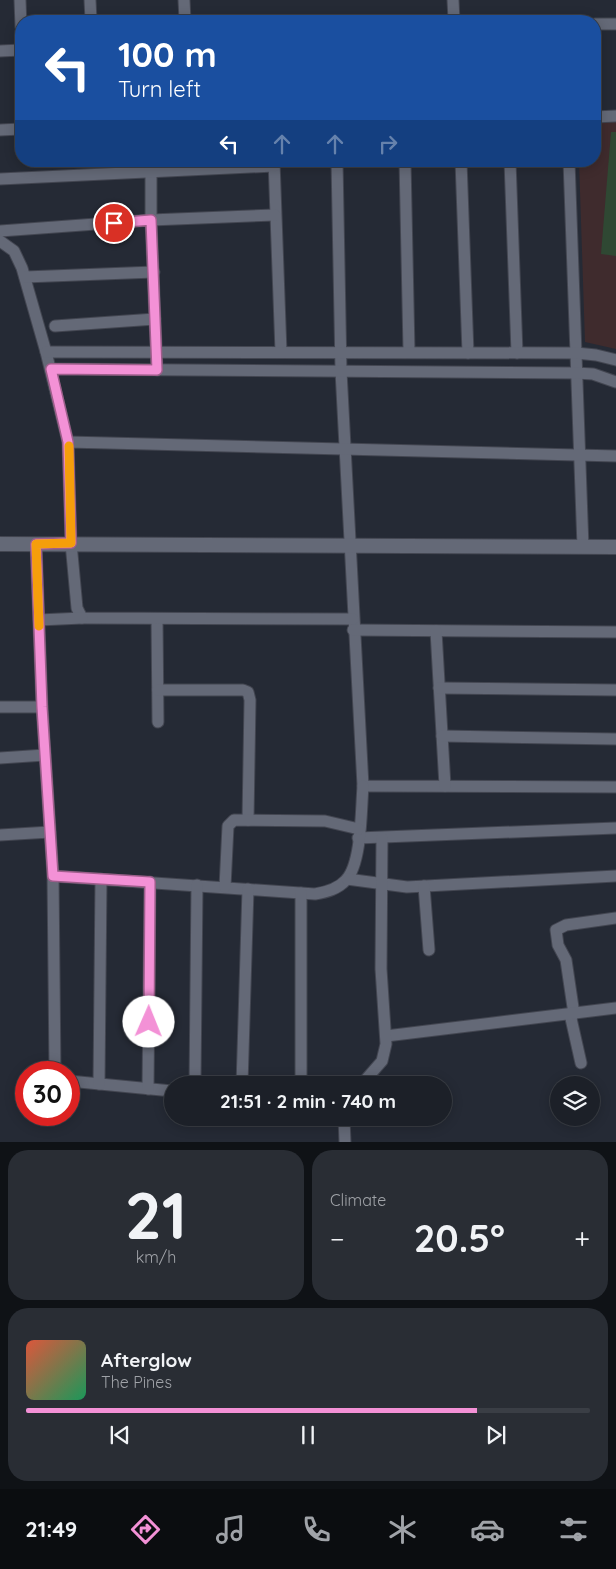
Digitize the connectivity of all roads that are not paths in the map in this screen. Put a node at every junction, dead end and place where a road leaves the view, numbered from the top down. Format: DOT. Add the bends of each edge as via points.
graph roads {
  1 [pos="20,0"];
  2 [pos="90,0"];
  3 [pos="184,0"];
  4 [pos="453,0"];
  5 [pos="21,15"];
  6 [pos="91,15"];
  7 [pos="185,15"];
  8 [pos="454,15"];
  9 [pos="601,24"];
  10 [pos="616,24"];
  11 [pos="15,50"];
  12 [pos="0,51"];
  13 [pos="616,116"];
  14 [pos="601,117"];
  15 [pos="15,129"];
  16 [pos="0,130"];
  17 [pos="152,167"];
  18 [pos="274,167"];
  19 [pos="337,167"];
  20 [pos="405,167"];
  21 [pos="461,167"];
  22 [pos="510,167"];
  23 [pos="569,167"];
  24 [pos="0,179"];
  25 [pos="275,215"];
  26 [pos="151,220"];
  27 [pos="0,231"];
  28 [pos="0,241"];
  29 [pos="154,272"];
  30 [pos="25,277"];
  31 [pos="154,319"];
  32 [pos="55,326"];
  33 [pos="410,351"];
  34 [pos="46,352"];
  35 [pos="157,352"];
  36 [pos="282,352"];
  37 [pos="341,352"];
  38 [pos="468,353"];
  39 [pos="517,353"];
  40 [pos="576,353"];
  41 [pos="616,360"];
  42 [pos="51,369"];
  43 [pos="157,370"];
  44 [pos="341,370"];
  45 [pos="576,373"];
  46 [pos="616,382"];
  47 [pos="68,442"];
  48 [pos="345,449"];
  49 [pos="580,454"];
  50 [pos="616,456"];
  51 [pos="71,543"];
  52 [pos="0,544"];
  53 [pos="36,544"];
  54 [pos="351,545"];
  55 [pos="582,547"];
  56 [pos="616,547"];
  57 [pos="82,618"];
  58 [pos="157,619"];
  59 [pos="39,620"];
  60 [pos="353,625"];
  61 [pos="436,631"];
  62 [pos="616,632"];
  63 [pos="439,688"];
  64 [pos="158,690"];
  65 [pos="616,690"];
  66 [pos="0,707"];
  67 [pos="42,707"];
  68 [pos="158,722"];
  69 [pos="442,736"];
  70 [pos="616,739"];
  71 [pos="45,755"];
  72 [pos="0,758"];
  73 [pos="362,786"];
  74 [pos="445,786"];
  75 [pos="616,787"];
  76 [pos="248,820"];
  77 [pos="616,828"];
  78 [pos="50,832"];
  79 [pos="358,834"];
  80 [pos="0,835"];
  81 [pos="382,838"];
  82 [pos="53,876"];
  83 [pos="616,876"];
  84 [pos="101,879"];
  85 [pos="347,879"];
  86 [pos="150,882"];
  87 [pos="197,885"];
  88 [pos="381,885"];
  89 [pos="424,886"];
  90 [pos="225,887"];
  91 [pos="248,889"];
  92 [pos="301,893"];
  93 [pos="616,918"];
  94 [pos="429,950"];
  95 [pos="616,1008"];
  96 [pos="572,1014"];
  97 [pos="386,1036"];
  98 [pos="55,1061"];
  99 [pos="582,1063"];
  100 [pos="195,1076"];
  101 [pos="242,1076"];
  102 [pos="301,1076"];
  103 [pos="369,1076"];
  104 [pos="80,1082"];
  105 [pos="99,1084"];
  106 [pos="148,1088"];
  107 [pos="164,1090"];
  108 [pos="345,1126"];
  109 [pos="346,1142"];
  1 -- 5 [label="street"];
  2 -- 6 [label="street"];
  3 -- 7 [label="street"];
  4 -- 8 [label="street"];
  9 -- 10 [label="street"];
  11 -- 12 [label="street"];
  13 -- 14 [label="street"];
  15 -- 16 [label="street"];
  17 -- 24 [label="street"];
  17 -- 26 [label="street"];
  18 -- 25 [label="street"];
  19 -- 37 [label="street"];
  20 -- 33 [label="street"];
  21 -- 38 [label="street"];
  22 -- 39 [label="street"];
  23 -- 40 [label="street"];
  25 -- 26 [label="street"];
  25 -- 36 [label="street"];
  26 -- 27 [label="street"];
  26 -- 29 [label="street"];
  28 -- 30 [label="street" via="14,251"];
  29 -- 30 [label="street"];
  29 -- 31 [label="street"];
  30 -- 34 [label="street"];
  31 -- 32 [label="street"];
  31 -- 35 [label="street"];
  33 -- 37 [label="street"];
  33 -- 38 [label="street"];
  34 -- 35 [label="street"];
  34 -- 42 [label="street"];
  35 -- 36 [label="street"];
  35 -- 43 [label="street"];
  36 -- 37 [label="street"];
  37 -- 44 [label="street"];
  38 -- 39 [label="street"];
  39 -- 40 [label="street"];
  40 -- 41 [label="street"];
  40 -- 45 [label="street"];
  42 -- 43 [label="street"];
  42 -- 47 [label="street"];
  43 -- 44 [label="street"];
  44 -- 45 [label="street"];
  44 -- 48 [label="street"];
  45 -- 46 [label="street" via="593,374"];
  45 -- 49 [label="street"];
  47 -- 48 [label="street"];
  47 -- 51 [label="street"];
  48 -- 49 [label="street"];
  48 -- 54 [label="street"];
  49 -- 50 [label="street"];
  49 -- 55 [label="street"];
  51 -- 53 [label="street"];
  51 -- 54 [label="street"];
  51 -- 57 [label="street" via="78,608"];
  52 -- 53 [label="street"];
  53 -- 59 [label="street"];
  54 -- 55 [label="street"];
  54 -- 60 [label="street"];
  55 -- 56 [label="street"];
  57 -- 58 [label="street"];
  57 -- 59 [label="street"];
  58 -- 60 [label="street"];
  58 -- 64 [label="street"];
  59 -- 67 [label="street"];
  60 -- 61 [label="street"];
  60 -- 73 [label="street"];
  61 -- 62 [label="street"];
  61 -- 63 [label="street"];
  63 -- 65 [label="street"];
  63 -- 69 [label="street"];
  64 -- 68 [label="street"];
  64 -- 76 [label="street" via="248,692"];
  66 -- 67 [label="street"];
  67 -- 71 [label="street"];
  69 -- 70 [label="street"];
  69 -- 74 [label="street"];
  71 -- 72 [label="street"];
  71 -- 78 [label="street"];
  73 -- 74 [label="street"];
  73 -- 79 [label="street"];
  74 -- 75 [label="street"];
  76 -- 79 [label="street" via="325,821"];
  76 -- 90 [label="street" via="234,820 228,826"];
  77 -- 81 [label="street"];
  78 -- 80 [label="street"];
  78 -- 82 [label="street"];
  79 -- 81 [label="street"];
  79 -- 85 [label="street"];
  81 -- 88 [label="street"];
  82 -- 84 [label="street"];
  82 -- 98 [label="street"];
  83 -- 89 [label="street"];
  84 -- 86 [label="street"];
  84 -- 105 [label="street"];
  85 -- 88 [label="street"];
  85 -- 92 [label="street" via="326,892"];
  86 -- 87 [label="street"];
  86 -- 106 [label="street"];
  87 -- 90 [label="street"];
  87 -- 100 [label="street"];
  88 -- 89 [label="street"];
  88 -- 97 [label="street" via="381,969"];
  89 -- 94 [label="street"];
  90 -- 91 [label="street"];
  91 -- 92 [label="street"];
  91 -- 101 [label="street"];
  92 -- 102 [label="street"];
  93 -- 96 [label="street" via="566,924 556,930 558,945 566,960"];
  95 -- 96 [label="street"];
  96 -- 97 [label="street"];
  96 -- 99 [label="street"];
  97 -- 103 [label="street" via="386,1053"];
  104 -- 105 [label="street"];
  105 -- 106 [label="street"];
  106 -- 107 [label="street"];
  108 -- 109 [label="street"];
}
